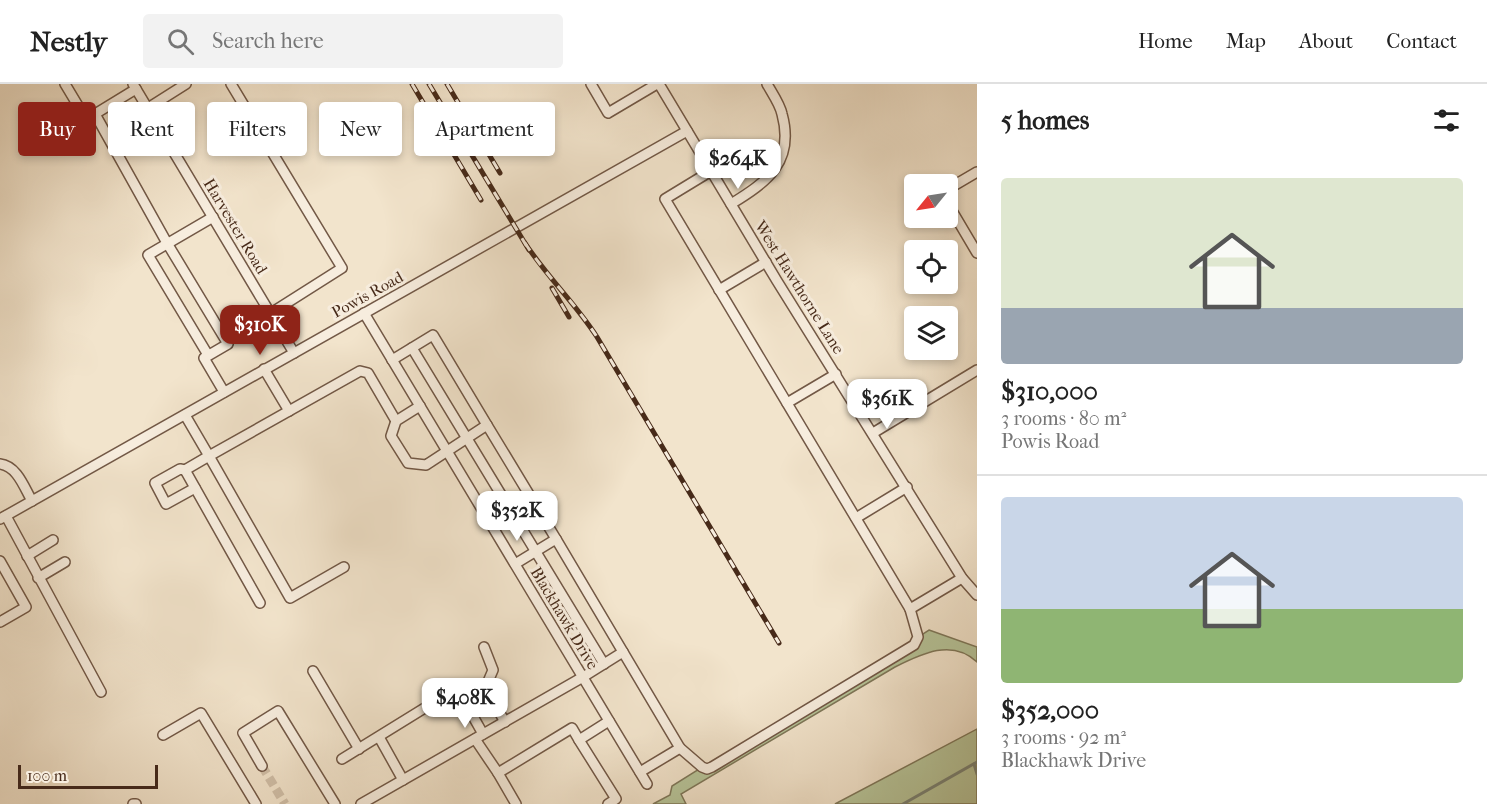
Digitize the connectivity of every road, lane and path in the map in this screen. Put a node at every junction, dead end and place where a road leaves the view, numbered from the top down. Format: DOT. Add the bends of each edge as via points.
graph roads {
  1 [pos="65,84"];
  2 [pos="231,84"];
  3 [pos="591,84"];
  4 [pos="658,84"];
  5 [pos="767,84"];
  6 [pos="183,85"];
  7 [pos="135,86"];
  8 [pos="76,102"];
  9 [pos="144,102"];
  10 [pos="157,102"];
  11 [pos="96,113"];
  12 [pos="96,116"];
  13 [pos="687,131"];
  14 [pos="177,156"];
  15 [pos="711,171"];
  16 [pos="977,172"];
  17 [pos="958,183"];
  18 [pos="731,204"];
  19 [pos="213,217"];
  20 [pos="958,221"];
  21 [pos="167,243"];
  22 [pos="977,253"];
  23 [pos="766,262"];
  24 [pos="719,290"];
  25 [pos="271,313"];
  26 [pos="364,313"];
  27 [pos="412,348"];
  28 [pos="294,352"];
  29 [pos="208,356"];
  30 [pos="392,360"];
  31 [pos="264,369"];
  32 [pos="977,370"];
  33 [pos="836,374"];
  34 [pos="224,392"];
  35 [pos="787,403"];
  36 [pos="420,406"];
  37 [pos="289,411"];
  38 [pos="185,414"];
  39 [pos="396,421"];
  40 [pos="487,425"];
  41 [pos="873,433"];
  42 [pos="467,438"];
  43 [pos="447,451"];
  44 [pos="209,456"];
  45 [pos="0,464"];
  46 [pos="185,470"];
  47 [pos="195,488"];
  48 [pos="907,488"];
  49 [pos="32,501"];
  50 [pos="3,517"];
  51 [pos="855,518"];
  52 [pos="556,539"];
  53 [pos="53,540"];
  54 [pos="537,551"];
  55 [pos="27,556"];
  56 [pos="0,561"];
  57 [pos="65,562"];
  58 [pos="515,564"];
  59 [pos="344,567"];
  60 [pos="38,578"];
  61 [pos="962,578"];
  62 [pos="977,595"];
  63 [pos="260,603"];
  64 [pos="910,609"];
  65 [pos="0,622"];
  66 [pos="484,647"];
  67 [pos="623,652"];
  68 [pos="604,664"];
  69 [pos="313,671"];
  70 [pos="583,677"];
  71 [pos="102,692"];
  72 [pos="609,721"];
  73 [pos="505,722"];
  74 [pos="163,735"];
  75 [pos="379,737"];
  76 [pos="479,737"];
  77 [pos="579,740"];
  78 [pos="680,748"];
  79 [pos="359,749"];
  80 [pos="342,759"];
  81 [pos="262,766"];
  82 [pos="640,772"];
  83 [pos="498,773"];
  84 [pos="403,780"];
  85 [pos="647,784"];
  86 [pos="256,804"];
  87 [pos="335,804"];
  88 [pos="361,804"];
  89 [pos="516,804"];
  90 [pos="608,804"];
  1 -- 8 [label="street"];
  2 -- 25 [label="street" via="342,268"];
  3 -- 4 [label="street" via="608,113"];
  4 -- 13 [label="street, West Hawthorne Lane"];
  5 -- 18 [label="street" via="782,112 786,135 782,159 762,184"];
  6 -- 10 [label="street"];
  7 -- 9 [label="street, Harvester Road"];
  7 -- 11 [label="street"];
  12 -- 21 [label="street"];
  13 -- 15 [label="street, West Hawthorne Lane"];
  13 -- 26 [label="street, Powis Road"];
  14 -- 19 [label="street, Harvester Road"];
  15 -- 18 [label="street, West Hawthorne Lane"];
  15 -- 24 [label="street" via="665,199"];
  16 -- 17 [label="street"];
  18 -- 23 [label="street, West Hawthorne Lane"];
  19 -- 21 [label="street"];
  19 -- 25 [label="street, Harvester Road"];
  20 -- 22 [label="street"];
  21 -- 29 [label="street" via="148,255"];
  21 -- 29 [label="street" via="228,344"];
  23 -- 24 [label="street"];
  23 -- 33 [label="street, West Hawthorne Lane"];
  24 -- 35 [label="street"];
  25 -- 28 [label="street, Harvester Road"];
  26 -- 28 [label="street, Powis Road"];
  26 -- 30 [label="street, Blackhawk Drive"];
  27 -- 30 [label="street"];
  27 -- 40 [label="street" via="433,335"];
  27 -- 42 [label="street"];
  28 -- 31 [label="street, Powis Road"];
  29 -- 34 [label="street" via="204,358"];
  30 -- 36 [label="street, Blackhawk Drive"];
  31 -- 34 [label="street, Powis Road"];
  31 -- 37 [label="street"];
  32 -- 41 [label="street"];
  33 -- 35 [label="street"];
  33 -- 41 [label="street, West Hawthorne Lane"];
  34 -- 38 [label="street, Powis Road"];
  35 -- 51 [label="street"];
  36 -- 39 [label="street"];
  36 -- 43 [label="street, Blackhawk Drive"];
  37 -- 39 [label="street" via="364,371"];
  37 -- 44 [label="street"];
  38 -- 44 [label="street"];
  38 -- 49 [label="street, Powis Road"];
  39 -- 43 [label="street" via="391,436 408,463 426,465"];
  40 -- 42 [label="street"];
  40 -- 52 [label="street"];
  41 -- 48 [label="street, West Hawthorne Lane"];
  42 -- 43 [label="street"];
  42 -- 54 [label="street"];
  43 -- 58 [label="street, Blackhawk Drive"];
  44 -- 46 [label="street"];
  44 -- 59 [label="street" via="290,598"];
  45 -- 49 [label="street" via="16,473"];
  46 -- 47 [label="street"];
  46 -- 47 [label="street" via="155,483 166,504"];
  47 -- 63 [label="street"];
  48 -- 51 [label="street"];
  48 -- 61 [label="street, West Hawthorne Lane"];
  49 -- 50 [label="street, Powis Road"];
  50 -- 55 [label="street"];
  51 -- 64 [label="street"];
  52 -- 54 [label="street"];
  52 -- 67 [label="street"];
  53 -- 55 [label="street"];
  54 -- 58 [label="street"];
  54 -- 68 [label="street"];
  55 -- 60 [label="street"];
  56 -- 65 [label="street" via="26,607"];
  57 -- 60 [label="street"];
  58 -- 70 [label="street, Blackhawk Drive"];
  60 -- 71 [label="street"];
  61 -- 62 [label="street, West Hawthorne Lane"];
  61 -- 64 [label="street"];
  64 -- 78 [label="street" via="918,637 914,645 742,749 707,769"];
  66 -- 73 [label="street" via="493,670 488,684 490,696"];
  67 -- 68 [label="street"];
  67 -- 78 [label="street"];
  68 -- 70 [label="street"];
  69 -- 79 [label="street"];
  70 -- 72 [label="street, Blackhawk Drive"];
  70 -- 73 [label="street"];
  72 -- 77 [label="street"];
  72 -- 82 [label="street, Blackhawk Drive"];
  73 -- 76 [label="street"];
  74 -- 86 [label="street" via="201,713"];
  75 -- 76 [label="street" via="457,688"];
  75 -- 79 [label="street"];
  75 -- 84 [label="street"];
  76 -- 83 [label="street"];
  76 -- 84 [label="street"];
  77 -- 83 [label="street" via="572,728"];
  77 -- 90 [label="street" via="616,799"];
  78 -- 82 [label="street"];
  79 -- 80 [label="street"];
  81 -- 87 [label="street" via="243,733 278,711"];
  82 -- 85 [label="street, Blackhawk Drive"];
  83 -- 89 [label="street"];
  84 -- 88 [label="street"];
}
